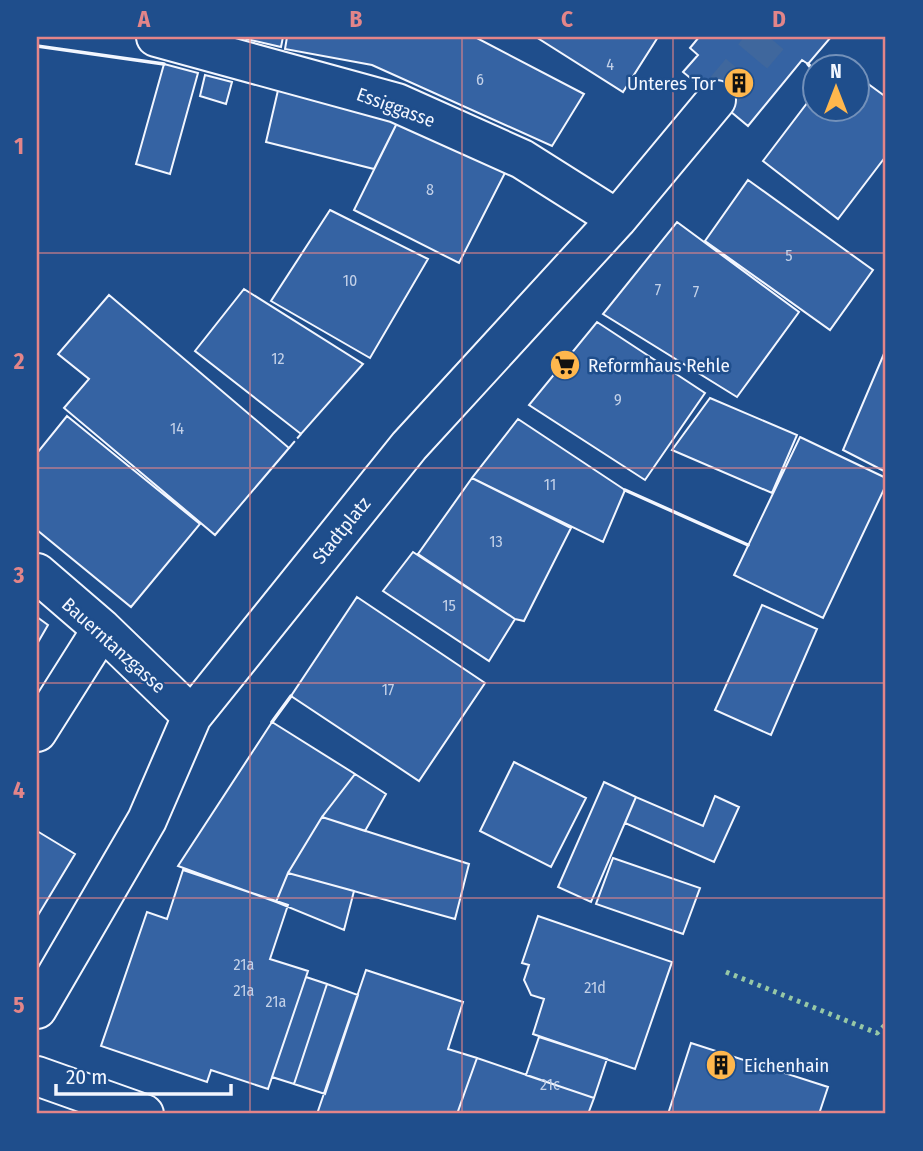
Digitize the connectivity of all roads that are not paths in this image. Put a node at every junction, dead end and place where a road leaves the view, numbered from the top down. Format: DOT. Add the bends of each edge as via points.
graph roads {
  1 [pos="156,37"];
  2 [pos="716,100"];
  3 [pos="617,219"];
  4 [pos="37,573"];
  5 [pos="102,629"];
  6 [pos="192,716"];
  7 [pos="37,732"];
  8 [pos="37,1009"];
  9 [pos="37,1076"];
  10 [pos="144,1114"];
  1 -- 3 [label="street, Essiggasse" via="397,103 522,159"];
  2 -- 3 [label="street, Stadtplatz"];
  3 -- 6 [label="street, Stadtplatz" via="409,446"];
  4 -- 5 [label="street, Bauerntanzgasse"];
  5 -- 6 [label="street, Bauerntanzgasse"];
  5 -- 7 [label="street"];
  6 -- 8 [label="street, Stadtplatz" via="147,820"];
  9 -- 10 [label="street"];
}
